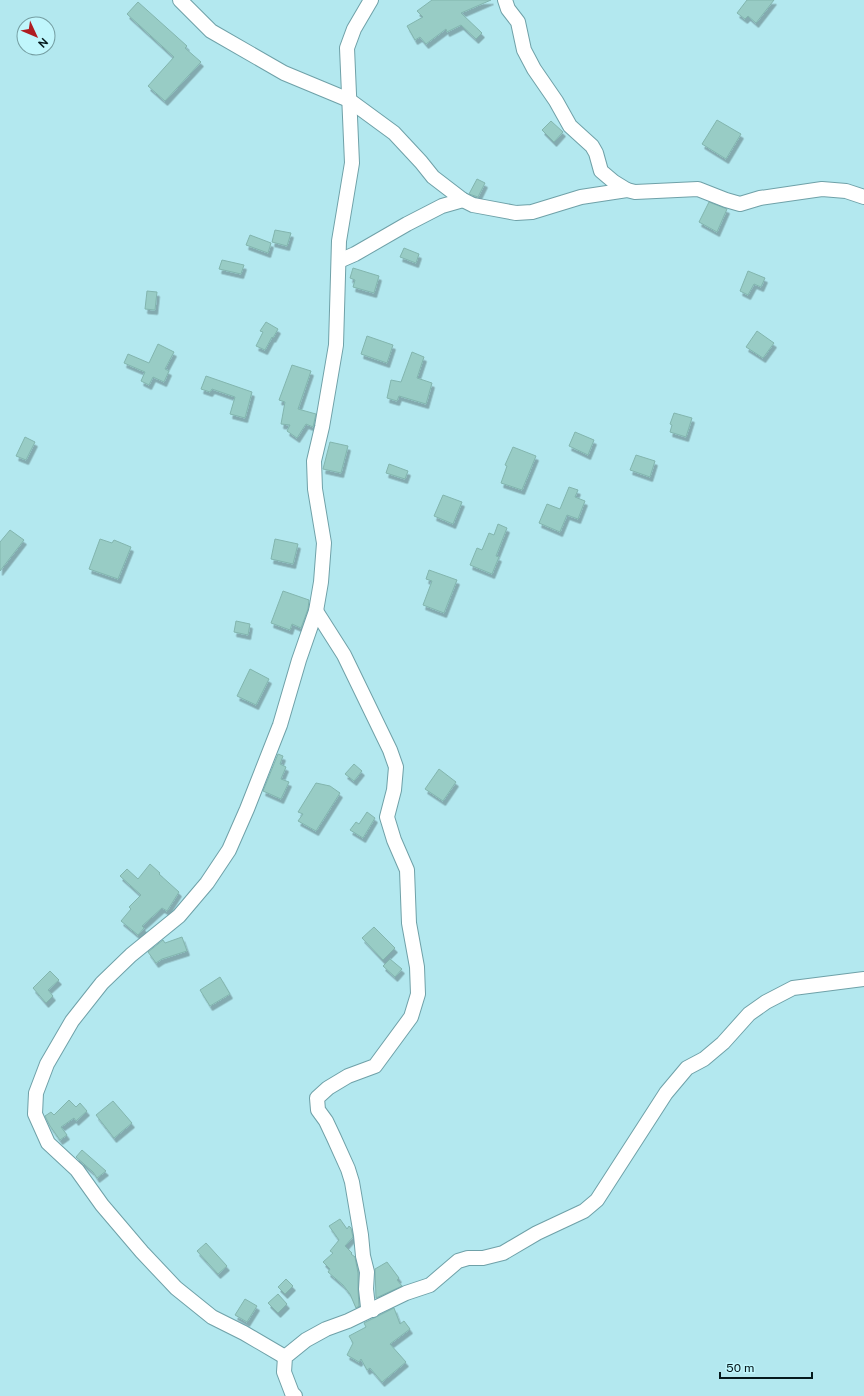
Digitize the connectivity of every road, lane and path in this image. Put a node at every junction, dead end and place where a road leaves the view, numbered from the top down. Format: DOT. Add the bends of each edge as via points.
graph roads {
  1 [pos="180,0"];
  2 [pos="371,0"];
  3 [pos="504,0"];
  4 [pos="349,100"];
  5 [pos="627,190"];
  6 [pos="864,197"];
  7 [pos="463,200"];
  8 [pos="338,260"];
  9 [pos="316,611"];
  10 [pos="864,979"];
  11 [pos="373,1310"];
  12 [pos="285,1357"];
  13 [pos="293,1395"];
  1 -- 4 [label="street" via="211,31 284,73"];
  2 -- 4 [label="street" via="354,29 347,48"];
  3 -- 5 [label="street" via="518,22 524,50 534,70 570,126 592,146 601,171"];
  4 -- 7 [label="street" via="394,133 433,177"];
  4 -- 8 [label="street" via="352,163"];
  5 -- 6 [label="street" via="635,192 698,189 740,204 760,198 822,189 846,191"];
  5 -- 7 [label="street" via="581,197 532,212 516,213 473,205"];
  7 -- 8 [label="street" via="442,206 356,254"];
  8 -- 9 [label="street" via="336,345 314,461 315,489 324,543"];
  9 -- 11 [label="street" via="344,655 396,767 394,790 387,817 407,870 409,923 417,967 418,994 411,1017 391,1046 375,1066 348,1076 317,1098 318,1110 326,1121 348,1168 362,1235 368,1307"];
  9 -- 12 [label="street" via="298,660 280,725 248,809 229,850 207,883 179,916 130,955 102,983 72,1021 47,1064 36,1093 35,1114 48,1143 77,1170 102,1206 176,1288 212,1317"];
  10 -- 11 [label="street" via="793,988 749,1014 723,1043 704,1059 687,1068 666,1093 597,1200 584,1211 537,1233 503,1253 458,1261 430,1285 406,1293"];
  11 -- 12 [label="street" via="326,1329 306,1340"];
  12 -- 13 [label="street" via="284,1372"];
}
